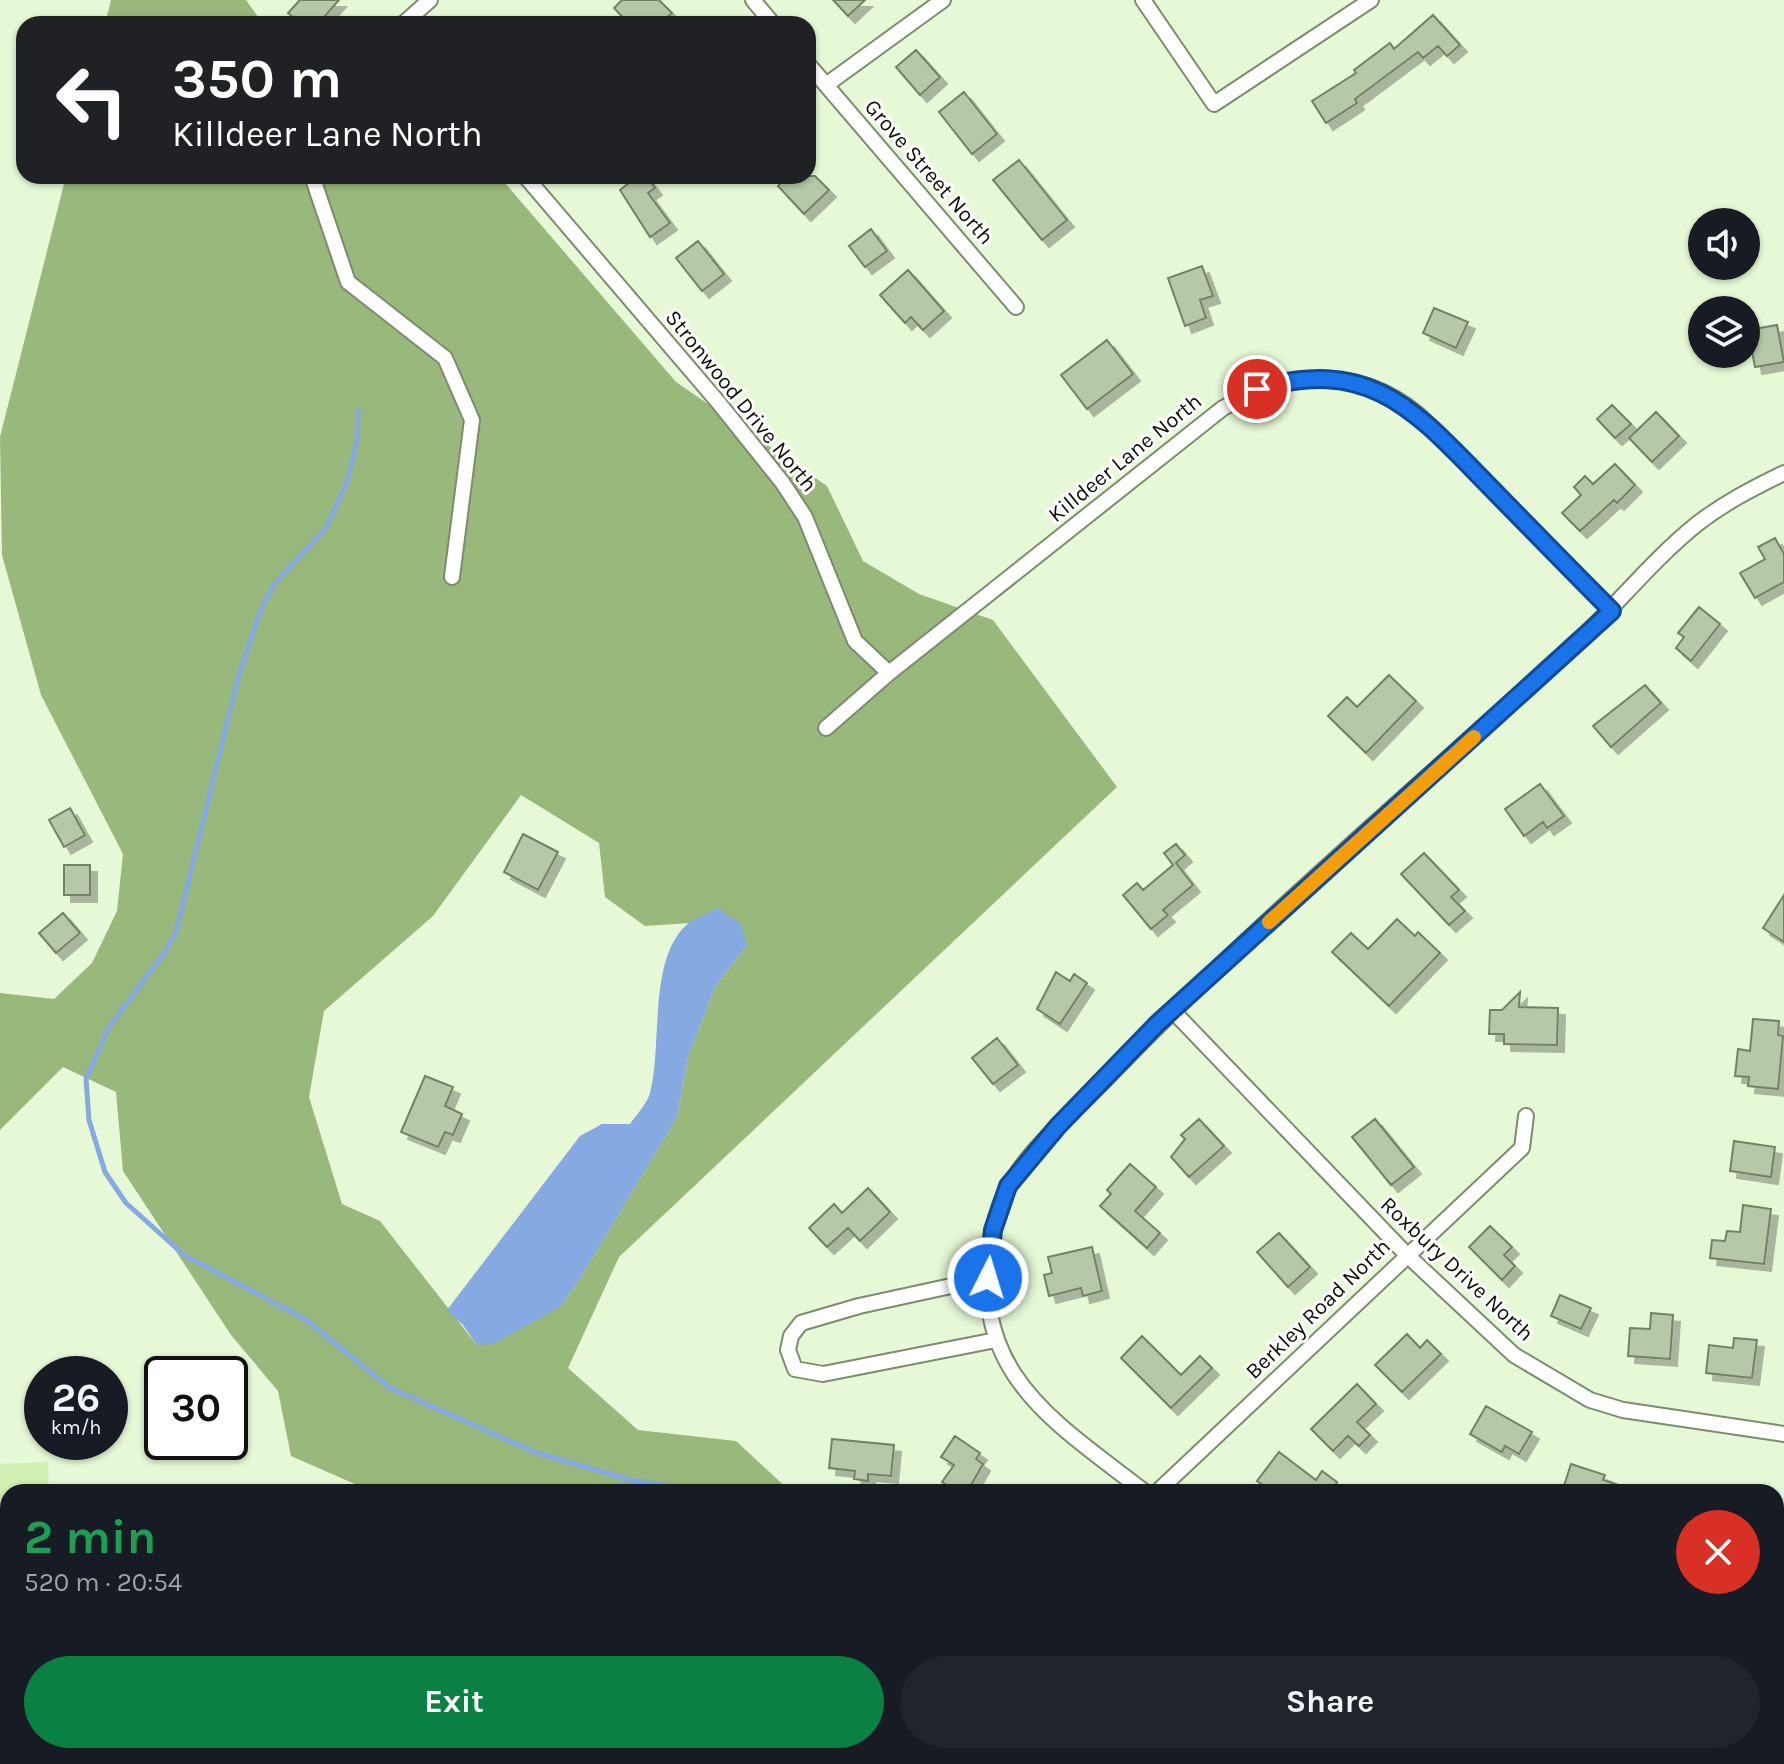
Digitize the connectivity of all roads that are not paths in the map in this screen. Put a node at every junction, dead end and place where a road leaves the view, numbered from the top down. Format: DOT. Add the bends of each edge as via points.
graph roads {
  1 [pos="430,0"];
  2 [pos="753,0"];
  3 [pos="943,0"];
  4 [pos="1143,0"];
  5 [pos="1371,0"];
  6 [pos="412,16"];
  7 [pos="766,16"];
  8 [pos="816,73"];
  9 [pos="826,85"];
  10 [pos="315,184"];
  11 [pos="532,184"];
  12 [pos="1016,307"];
  13 [pos="1784,473"];
  14 [pos="452,577"];
  15 [pos="1612,611"];
  16 [pos="889,673"];
  17 [pos="826,728"];
  18 [pos="1172,1010"];
  19 [pos="1526,1116"];
  20 [pos="1406,1254"];
  21 [pos="988,1278"];
  22 [pos="996,1340"];
  23 [pos="1784,1434"];
  24 [pos="1135,1484"];
  25 [pos="1165,1484"];
  1 -- 6 [label="street"];
  2 -- 7 [label="street"];
  3 -- 9 [label="street"];
  4 -- 5 [label="street" via="1214,104"];
  8 -- 9 [label="street, Grove Street North"];
  9 -- 12 [label="street, Grove Street North"];
  10 -- 14 [label="street" via="348,282 445,358 472,420"];
  11 -- 16 [label="street, Stronwood Drive North" via="782,482 805,517 855,641"];
  13 -- 15 [label="street" via="1733,498 1696,525"];
  15 -- 16 [label="street, Killdeer Lane North" via="1413,410 1366,386 1336,379 1288,380 1223,408"];
  15 -- 18 [label="street"];
  16 -- 17 [label="street, Killdeer Lane North"];
  18 -- 20 [label="street, Roxbury Drive North"];
  18 -- 21 [label="street" via="1058,1126 1008,1186 993,1230"];
  19 -- 20 [label="street, Berkley Road North" via="1522,1148"];
  20 -- 23 [label="street, Roxbury Drive North" via="1514,1355 1590,1400 1623,1410"];
  20 -- 25 [label="street, Berkley Road North"];
  21 -- 22 [label="street"];
  21 -- 22 [label="street" via="801,1323 791,1336 789,1361 795,1369 823,1374"];
  22 -- 24 [label="street" via="1022,1389 1050,1419"];
}
